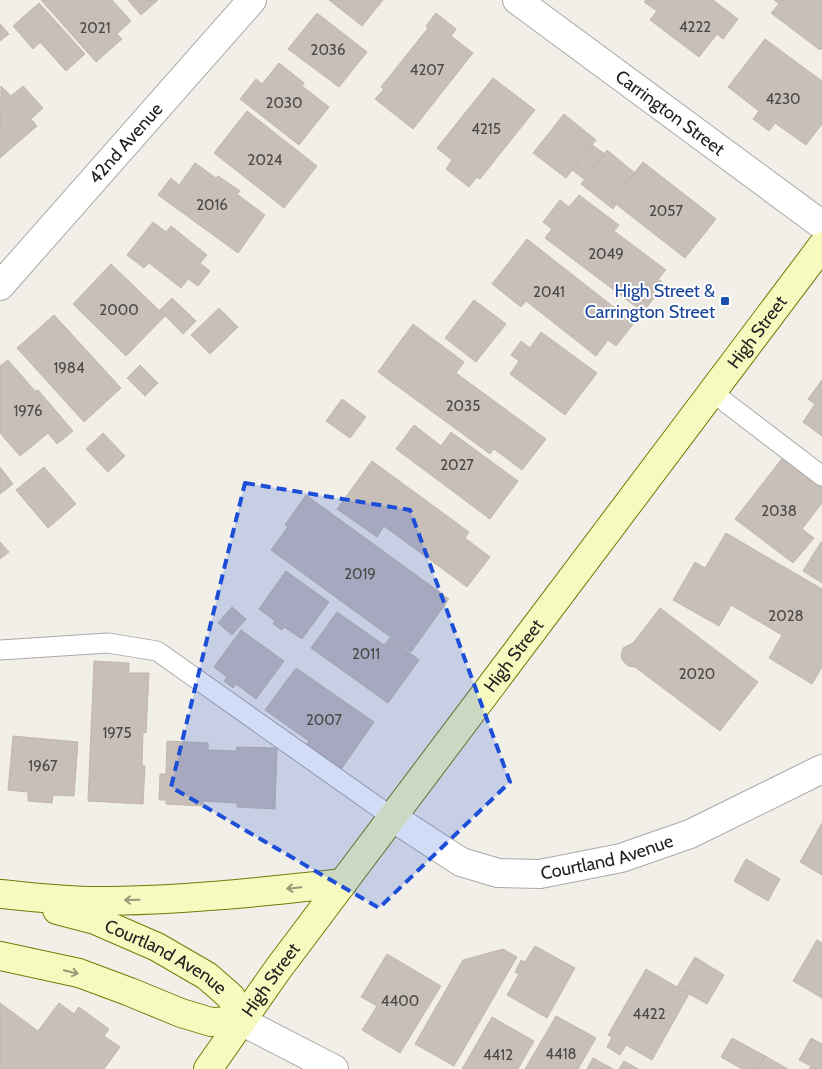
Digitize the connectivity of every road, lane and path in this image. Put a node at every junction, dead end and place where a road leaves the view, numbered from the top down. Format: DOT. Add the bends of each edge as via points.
graph roads {
  1 [pos="252,0"];
  2 [pos="517,0"];
  3 [pos="822,225"];
  4 [pos="822,246"];
  5 [pos="0,286"];
  6 [pos="712,392"];
  7 [pos="822,476"];
  8 [pos="0,650"];
  9 [pos="822,769"];
  10 [pos="392,817"];
  11 [pos="343,883"];
  12 [pos="0,896"];
  13 [pos="0,956"];
  14 [pos="241,1022"];
  15 [pos="208,1069"];
  16 [pos="334,1069"];
  1 -- 5 [label="street, 42nd Avenue"];
  2 -- 3 [label="street, Carrington Street"];
  4 -- 6 [label="main road, High Street"];
  6 -- 7 [label="lane"];
  6 -- 10 [label="main road, High Street"];
  8 -- 10 [label="lane" via="108,643 157,651"];
  9 -- 10 [label="street, Courtland Avenue" via="690,834 621,858 540,874 498,873 461,862"];
  10 -- 11 [label="main road, High Street"];
  11 -- 12 [label="main road, Courtland Avenue, one-way" via="153,899 94,901"];
  11 -- 14 [label="main road, High Street"];
  12 -- 14 [label="main road, Courtland Avenue" via="95,920 157,947 207,976 231,997"];
  13 -- 14 [label="main road, Courtland Avenue, one-way" via="78,973 211,1022"];
  14 -- 15 [label="main road, High Street"];
  14 -- 16 [label="street"];
}
